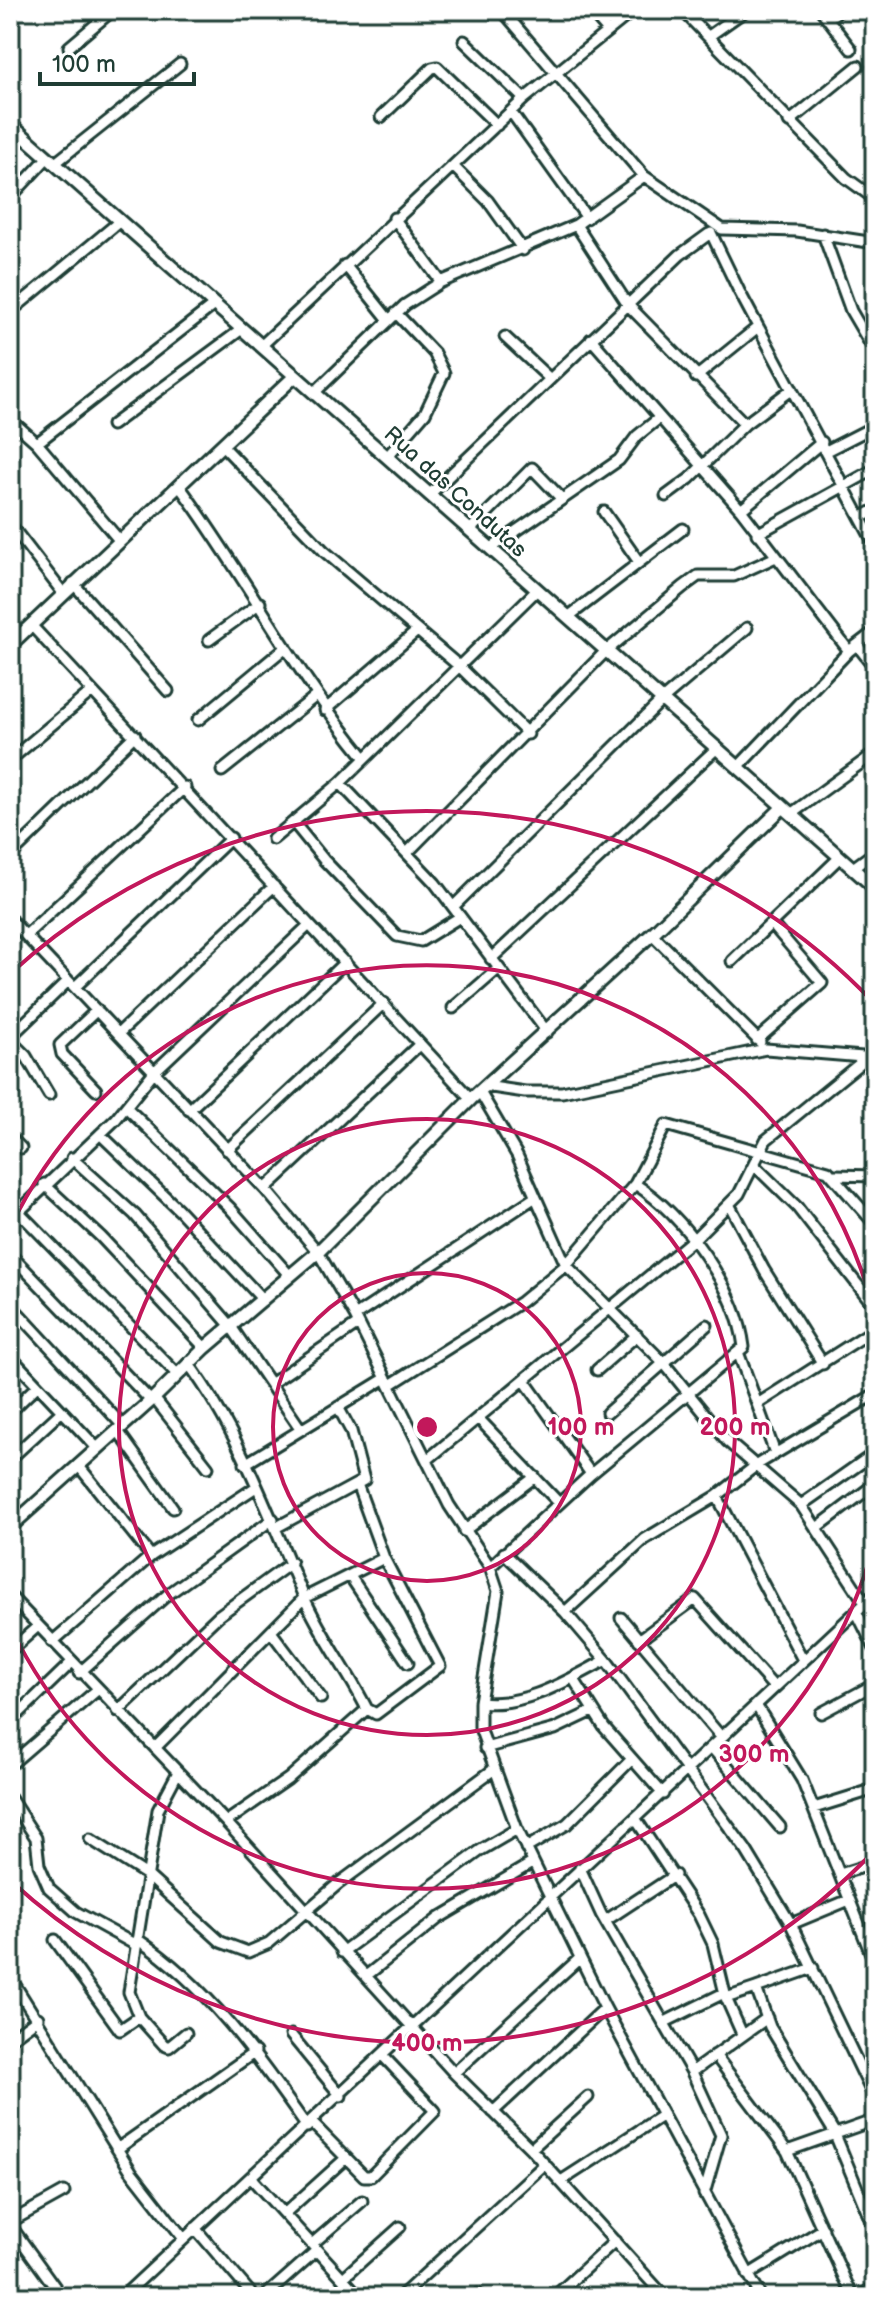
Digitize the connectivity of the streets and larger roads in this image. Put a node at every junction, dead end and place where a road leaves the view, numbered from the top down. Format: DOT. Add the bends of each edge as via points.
graph roads {
  1 [pos="113,10"];
  2 [pos="502,10"];
  3 [pos="590,10"];
  4 [pos="634,10"];
  5 [pos="682,10"];
  6 [pos="746,10"];
  7 [pos="840,10"];
  8 [pos="824,14"];
  9 [pos="608,31"];
  10 [pos="709,36"];
  11 [pos="464,41"];
  12 [pos="69,47"];
  13 [pos="851,49"];
  14 [pos="180,64"];
  15 [pos="858,66"];
  16 [pos="553,73"];
  17 [pos="524,99"];
  18 [pos="511,112"];
  19 [pos="381,117"];
  20 [pos="789,122"];
  21 [pos="10,124"];
  22 [pos="497,125"];
  23 [pos="51,161"];
  24 [pos="453,166"];
  25 [pos="644,176"];
  26 [pos="10,198"];
  27 [pos="875,199"];
  28 [pos="394,218"];
  29 [pos="587,218"];
  30 [pos="120,221"];
  31 [pos="576,225"];
  32 [pos="722,229"];
  33 [pos="709,234"];
  34 [pos="823,234"];
  35 [pos="875,243"];
  36 [pos="523,250"];
  37 [pos="345,265"];
  38 [pos="441,282"];
  39 [pos="214,305"];
  40 [pos="628,305"];
  41 [pos="10,312"];
  42 [pos="392,317"];
  43 [pos="758,327"];
  44 [pos="242,329"];
  45 [pos="505,337"];
  46 [pos="591,339"];
  47 [pos="261,346"];
  48 [pos="875,352"];
  49 [pos="295,376"];
  50 [pos="696,377"];
  51 [pos="549,378"];
  52 [pos="792,389"];
  53 [pos="314,393"];
  54 [pos="10,419"];
  55 [pos="658,419"];
  56 [pos="745,424"];
  57 [pos="112,425"];
  58 [pos="875,426"];
  59 [pos="37,443"];
  60 [pos="222,445"];
  61 [pos="824,446"];
  62 [pos="387,457"];
  63 [pos="701,468"];
  64 [pos="875,469"];
  65 [pos="846,486"];
  66 [pos="180,487"];
  67 [pos="429,495"];
  68 [pos="666,496"];
  69 [pos="560,497"];
  70 [pos="741,510"];
  71 [pos="875,510"];
  72 [pos="604,512"];
  73 [pos="862,517"];
  74 [pos="10,524"];
  75 [pos="683,529"];
  76 [pos="470,530"];
  77 [pos="757,534"];
  78 [pos="119,540"];
  79 [pos="875,545"];
  80 [pos="490,549"];
  81 [pos="776,557"];
  82 [pos="639,562"];
  83 [pos="73,583"];
  84 [pos="537,590"];
  85 [pos="63,593"];
  86 [pos="260,603"];
  87 [pos="568,617"];
  88 [pos="31,625"];
  89 [pos="747,628"];
  90 [pos="417,631"];
  91 [pos="875,631"];
  92 [pos="209,640"];
  93 [pos="10,645"];
  94 [pos="286,647"];
  95 [pos="853,648"];
  96 [pos="605,652"];
  97 [pos="459,666"];
  98 [pos="875,668"];
  99 [pos="92,691"];
  100 [pos="168,691"];
  101 [pos="316,696"];
  102 [pos="662,700"];
  103 [pos="325,710"];
  104 [pos="198,720"];
  105 [pos="528,734"];
  106 [pos="135,735"];
  107 [pos="717,748"];
  108 [pos="875,753"];
  109 [pos="364,757"];
  110 [pos="10,760"];
  111 [pos="739,766"];
  112 [pos="222,771"];
  113 [pos="340,783"];
  114 [pos="185,787"];
  115 [pos="787,810"];
  116 [pos="294,823"];
  117 [pos="231,838"];
  118 [pos="273,839"];
  119 [pos="875,852"];
  120 [pos="407,853"];
  121 [pos="10,856"];
  122 [pos="840,857"];
  123 [pos="853,868"];
  124 [pos="274,886"];
  125 [pos="875,888"];
  126 [pos="454,906"];
  127 [pos="460,917"];
  128 [pos="10,919"];
  129 [pos="771,923"];
  130 [pos="309,925"];
  131 [pos="652,934"];
  132 [pos="26,935"];
  133 [pos="491,959"];
  134 [pos="732,961"];
  135 [pos="345,962"];
  136 [pos="498,969"];
  137 [pos="72,984"];
  138 [pos="384,1003"];
  139 [pos="453,1008"];
  140 [pos="97,1010"];
  141 [pos="547,1032"];
  142 [pos="11,1033"];
  143 [pos="119,1033"];
  144 [pos="757,1040"];
  145 [pos="420,1044"];
  146 [pos="766,1049"];
  147 [pos="872,1057"];
  148 [pos="153,1073"];
  149 [pos="96,1090"];
  150 [pos="479,1092"];
  151 [pos="49,1095"];
  152 [pos="127,1108"];
  153 [pos="189,1110"];
  154 [pos="100,1134"];
  155 [pos="10,1137"];
  156 [pos="21,1148"];
  157 [pos="759,1149"];
  158 [pos="227,1150"];
  159 [pos="72,1158"];
  160 [pos="755,1166"];
  161 [pos="835,1175"];
  162 [pos="875,1176"];
  163 [pos="44,1184"];
  164 [pos="635,1184"];
  165 [pos="265,1189"];
  166 [pos="534,1198"];
  167 [pos="729,1204"];
  168 [pos="18,1211"];
  169 [pos="10,1220"];
  170 [pos="875,1224"];
  171 [pos="695,1238"];
  172 [pos="318,1252"];
  173 [pos="10,1254"];
  174 [pos="566,1265"];
  175 [pos="290,1276"];
  176 [pos="263,1300"];
  177 [pos="10,1304"];
  178 [pos="609,1307"];
  179 [pos="875,1307"];
  180 [pos="356,1320"];
  181 [pos="230,1325"];
  182 [pos="707,1325"];
  183 [pos="875,1329"];
  184 [pos="637,1335"];
  185 [pos="205,1348"];
  186 [pos="738,1352"];
  187 [pos="10,1356"];
  188 [pos="663,1362"];
  189 [pos="188,1363"];
  190 [pos="823,1364"];
  191 [pos="597,1370"];
  192 [pos="177,1374"];
  193 [pos="524,1380"];
  194 [pos="388,1382"];
  195 [pos="270,1384"];
  196 [pos="37,1386"];
  197 [pos="688,1393"];
  198 [pos="875,1394"];
  199 [pos="152,1400"];
  200 [pos="759,1403"];
  201 [pos="338,1407"];
  202 [pos="10,1412"];
  203 [pos="61,1412"];
  204 [pos="607,1413"];
  205 [pos="478,1418"];
  206 [pos="120,1428"];
  207 [pos="300,1428"];
  208 [pos="97,1448"];
  209 [pos="775,1453"];
  210 [pos="875,1453"];
  211 [pos="10,1459"];
  212 [pos="427,1460"];
  213 [pos="245,1464"];
  214 [pos="758,1464"];
  215 [pos="78,1465"];
  216 [pos="208,1467"];
  217 [pos="591,1474"];
  218 [pos="535,1477"];
  219 [pos="357,1484"];
  220 [pos="875,1484"];
  221 [pos="256,1487"];
  222 [pos="717,1496"];
  223 [pos="559,1503"];
  224 [pos="801,1505"];
  225 [pos="173,1508"];
  226 [pos="275,1523"];
  227 [pos="10,1527"];
  228 [pos="818,1527"];
  229 [pos="464,1531"];
  230 [pos="504,1553"];
  231 [pos="151,1556"];
  232 [pos="384,1558"];
  233 [pos="291,1563"];
  234 [pos="490,1567"];
  235 [pos="350,1576"];
  236 [pos="875,1594"];
  237 [pos="10,1596"];
  238 [pos="304,1598"];
  239 [pos="865,1603"];
  240 [pos="856,1611"];
  241 [pos="565,1612"];
  242 [pos="621,1618"];
  243 [pos="38,1626"];
  244 [pos="272,1633"];
  245 [pos="639,1640"];
  246 [pos="52,1642"];
  247 [pos="875,1649"];
  248 [pos="10,1651"];
  249 [pos="606,1660"];
  250 [pos="803,1660"];
  251 [pos="71,1663"];
  252 [pos="408,1663"];
  253 [pos="79,1673"];
  254 [pos="573,1678"];
  255 [pos="875,1684"];
  256 [pos="774,1687"];
  257 [pos="97,1690"];
  258 [pos="321,1698"];
  259 [pos="480,1702"];
  260 [pos="756,1705"];
  261 [pos="367,1709"];
  262 [pos="118,1711"];
  263 [pos="593,1711"];
  264 [pos="821,1713"];
  265 [pos="10,1722"];
  266 [pos="722,1738"];
  267 [pos="155,1748"];
  268 [pos="485,1748"];
  269 [pos="712,1748"];
  270 [pos="631,1760"];
  271 [pos="10,1765"];
  272 [pos="493,1770"];
  273 [pos="178,1772"];
  274 [pos="687,1772"];
  275 [pos="875,1789"];
  276 [pos="663,1794"];
  277 [pos="10,1798"];
  278 [pos="814,1808"];
  279 [pos="635,1818"];
  280 [pos="226,1822"];
  281 [pos="780,1827"];
  282 [pos="517,1829"];
  283 [pos="90,1839"];
  284 [pos="526,1848"];
  285 [pos="532,1863"];
  286 [pos="875,1863"];
  287 [pos="580,1868"];
  288 [pos="840,1874"];
  289 [pos="147,1875"];
  290 [pos="675,1875"];
  291 [pos="548,1897"];
  292 [pos="849,1900"];
  293 [pos="304,1912"];
  294 [pos="605,1921"];
  295 [pos="791,1924"];
  296 [pos="55,1940"];
  297 [pos="136,1942"];
  298 [pos="342,1952"];
  299 [pos="580,1958"];
  300 [pos="875,1964"];
  301 [pos="813,1968"];
  302 [pos="366,1976"];
  303 [pos="10,1977"];
  304 [pos="756,1988"];
  305 [pos="725,1996"];
  306 [pos="605,2008"];
  307 [pos="139,2017"];
  308 [pos="38,2018"];
  309 [pos="767,2018"];
  310 [pos="665,2022"];
  311 [pos="411,2027"];
  312 [pos="186,2033"];
  313 [pos="742,2034"];
  314 [pos="291,2035"];
  315 [pos="10,2039"];
  316 [pos="255,2052"];
  317 [pos="715,2055"];
  318 [pos="383,2056"];
  319 [pos="692,2072"];
  320 [pos="454,2073"];
  321 [pos="341,2096"];
  322 [pos="588,2097"];
  323 [pos="875,2099"];
  324 [pos="493,2112"];
  325 [pos="663,2115"];
  326 [pos="875,2120"];
  327 [pos="310,2125"];
  328 [pos="834,2132"];
  329 [pos="117,2149"];
  330 [pos="531,2149"];
  331 [pos="787,2151"];
  332 [pos="346,2158"];
  333 [pos="545,2164"];
  334 [pos="252,2179"];
  335 [pos="561,2181"];
  336 [pos="64,2192"];
  337 [pos="704,2194"];
  338 [pos="362,2201"];
  339 [pos="871,2208"];
  340 [pos="284,2214"];
  341 [pos="10,2223"];
  342 [pos="400,2227"];
  343 [pos="195,2228"];
  344 [pos="823,2229"];
  345 [pos="875,2231"];
  346 [pos="184,2239"];
  347 [pos="615,2241"];
  348 [pos="315,2247"];
  349 [pos="748,2275"];
  350 [pos="343,2278"];
  351 [pos="875,2286"];
  352 [pos="129,2295"];
  353 [pos="248,2295"];
  354 [pos="62,2297"];
  355 [pos="264,2297"];
  356 [pos="360,2297"];
  357 [pos="400,2297"];
  358 [pos="554,2297"];
  359 [pos="665,2297"];
  360 [pos="761,2297"];
  361 [pos="853,2297"];
  362 [pos="860,2297"];
  1 -- 12 [label="street"];
  2 -- 16 [label="street"];
  3 -- 9 [label="street"];
  4 -- 9 [label="street"];
  5 -- 10 [label="street"];
  6 -- 10 [label="street"];
  7 -- 8 [label="street"];
  8 -- 13 [label="street"];
  9 -- 16 [label="street"];
  10 -- 20 [label="street"];
  11 -- 17 [label="street"];
  14 -- 23 [label="street"];
  15 -- 20 [label="street"];
  16 -- 17 [label="street"];
  16 -- 25 [label="street"];
  17 -- 18 [label="street"];
  18 -- 22 [label="street"];
  18 -- 29 [label="street"];
  19 -- 22 [label="street" via="437,67"];
  20 -- 27 [label="street"];
  21 -- 23 [label="street, Rua das Condutas"];
  22 -- 24 [label="street"];
  23 -- 26 [label="street"];
  23 -- 30 [label="street, Rua das Condutas"];
  24 -- 28 [label="street"];
  24 -- 36 [label="street" via="488,201"];
  25 -- 29 [label="street"];
  25 -- 32 [label="street"];
  28 -- 37 [label="street"];
  28 -- 38 [label="street"];
  29 -- 31 [label="street"];
  30 -- 39 [label="street, Rua das Condutas"];
  30 -- 41 [label="street"];
  31 -- 36 [label="street"];
  31 -- 40 [label="street"];
  32 -- 33 [label="street"];
  32 -- 34 [label="street"];
  33 -- 40 [label="street"];
  33 -- 43 [label="street"];
  34 -- 35 [label="street"];
  34 -- 48 [label="street" via="851,311"];
  36 -- 38 [label="street"];
  37 -- 42 [label="street"];
  37 -- 47 [label="street"];
  38 -- 42 [label="street"];
  39 -- 44 [label="street, Rua das Condutas"];
  39 -- 59 [label="street"];
  40 -- 46 [label="street"];
  40 -- 50 [label="street"];
  42 -- 53 [label="street"];
  42 -- 62 [label="street" via="434,353 444,373 425,413"];
  43 -- 50 [label="street"];
  43 -- 52 [label="street"];
  44 -- 47 [label="street, Rua das Condutas"];
  44 -- 57 [label="street"];
  45 -- 51 [label="street"];
  46 -- 51 [label="street"];
  46 -- 55 [label="street"];
  47 -- 49 [label="street, Rua das Condutas"];
  49 -- 53 [label="street, Rua das Condutas"];
  49 -- 60 [label="street"];
  50 -- 56 [label="street"];
  51 -- 67 [label="street"];
  52 -- 56 [label="street"];
  52 -- 61 [label="street"];
  53 -- 62 [label="street, Rua das Condutas"];
  54 -- 59 [label="street"];
  55 -- 63 [label="street"];
  55 -- 69 [label="street" via="619,460"];
  56 -- 63 [label="street"];
  58 -- 61 [label="street"];
  59 -- 78 [label="street"];
  60 -- 66 [label="street"];
  60 -- 90 [label="street" via="324,551"];
  61 -- 65 [label="street"];
  61 -- 70 [label="street"];
  62 -- 67 [label="street, Rua das Condutas"];
  63 -- 68 [label="street"];
  63 -- 70 [label="street"];
  64 -- 65 [label="street"];
  65 -- 73 [label="street"];
  65 -- 77 [label="street"];
  66 -- 78 [label="street"];
  66 -- 86 [label="street"];
  67 -- 76 [label="street, Rua das Condutas"];
  69 -- 76 [label="street" via="532,468"];
  69 -- 80 [label="street"];
  70 -- 77 [label="street"];
  71 -- 73 [label="street"];
  72 -- 82 [label="street"];
  73 -- 79 [label="street"];
  74 -- 85 [label="street"];
  75 -- 82 [label="street"];
  76 -- 80 [label="street, Rua das Condutas"];
  77 -- 81 [label="street"];
  78 -- 83 [label="street"];
  80 -- 84 [label="street, Rua das Condutas"];
  81 -- 95 [label="street"];
  81 -- 96 [label="street" via="734,576 698,576"];
  82 -- 87 [label="street"];
  83 -- 85 [label="street"];
  83 -- 100 [label="street"];
  84 -- 87 [label="street, Rua das Condutas"];
  84 -- 97 [label="street"];
  85 -- 88 [label="street"];
  86 -- 92 [label="street"];
  86 -- 94 [label="street"];
  87 -- 96 [label="street, Rua das Condutas"];
  88 -- 93 [label="street"];
  88 -- 99 [label="street"];
  89 -- 102 [label="street"];
  90 -- 97 [label="street"];
  90 -- 103 [label="street"];
  91 -- 95 [label="street"];
  94 -- 101 [label="street"];
  94 -- 104 [label="street"];
  95 -- 98 [label="street"];
  95 -- 111 [label="street"];
  96 -- 102 [label="street, Rua das Condutas"];
  96 -- 105 [label="street"];
  97 -- 105 [label="street"];
  97 -- 109 [label="street"];
  99 -- 106 [label="street"];
  99 -- 110 [label="street"];
  101 -- 103 [label="street"];
  101 -- 112 [label="street"];
  102 -- 107 [label="street, Rua das Condutas"];
  102 -- 126 [label="street"];
  103 -- 109 [label="street"];
  105 -- 120 [label="street"];
  106 -- 114 [label="street"];
  106 -- 121 [label="street"];
  107 -- 111 [label="street, Rua das Condutas"];
  107 -- 133 [label="street"];
  108 -- 115 [label="street"];
  109 -- 113 [label="street"];
  111 -- 115 [label="street, Rua das Condutas"];
  113 -- 116 [label="street"];
  113 -- 120 [label="street"];
  114 -- 117 [label="street"];
  114 -- 132 [label="street"];
  115 -- 122 [label="street, Rua das Condutas"];
  115 -- 131 [label="street"];
  116 -- 118 [label="street"];
  116 -- 127 [label="street" via="397,936 421,941"];
  117 -- 124 [label="street"];
  117 -- 137 [label="street"];
  119 -- 123 [label="street"];
  120 -- 126 [label="street"];
  122 -- 123 [label="street, Rua das Condutas"];
  122 -- 129 [label="street"];
  123 -- 125 [label="street, Rua das Condutas"];
  124 -- 130 [label="street"];
  124 -- 143 [label="street"];
  126 -- 127 [label="street"];
  127 -- 133 [label="street"];
  128 -- 132 [label="street"];
  129 -- 134 [label="street"];
  129 -- 144 [label="street" via="822,983"];
  130 -- 135 [label="street"];
  130 -- 148 [label="street"];
  131 -- 141 [label="street"];
  131 -- 144 [label="street"];
  132 -- 137 [label="street"];
  133 -- 136 [label="street"];
  135 -- 138 [label="street"];
  135 -- 153 [label="street"];
  136 -- 139 [label="street"];
  136 -- 141 [label="street"];
  137 -- 140 [label="street"];
  137 -- 142 [label="street"];
  138 -- 145 [label="street"];
  138 -- 158 [label="street"];
  140 -- 143 [label="street"];
  140 -- 149 [label="street" via="60,1045 62,1054"];
  141 -- 150 [label="street"];
  142 -- 151 [label="street"];
  143 -- 148 [label="street"];
  144 -- 146 [label="street"];
  145 -- 150 [label="street"];
  145 -- 165 [label="street"];
  146 -- 147 [label="street"];
  146 -- 150 [label="street" via="562,1092"];
  147 -- 157 [label="street"];
  148 -- 152 [label="street"];
  148 -- 153 [label="street"];
  150 -- 166 [label="street" via="517,1155"];
  150 -- 172 [label="street"];
  152 -- 154 [label="street"];
  152 -- 175 [label="street" via="230,1208"];
  153 -- 158 [label="street"];
  154 -- 159 [label="street"];
  154 -- 176 [label="street"];
  155 -- 156 [label="street"];
  157 -- 160 [label="street"];
  157 -- 161 [label="street"];
  157 -- 164 [label="street" via="666,1125"];
  158 -- 165 [label="street"];
  159 -- 163 [label="street"];
  159 -- 181 [label="street" via="135,1215"];
  160 -- 167 [label="street"];
  160 -- 179 [label="street" via="797,1207"];
  161 -- 162 [label="street"];
  161 -- 170 [label="street"];
  163 -- 168 [label="street"];
  163 -- 185 [label="street"];
  164 -- 171 [label="street"];
  164 -- 174 [label="street"];
  165 -- 172 [label="street"];
  166 -- 174 [label="street"];
  166 -- 180 [label="street"];
  167 -- 171 [label="street"];
  167 -- 190 [label="street"];
  168 -- 169 [label="street"];
  168 -- 192 [label="street"];
  171 -- 178 [label="street"];
  171 -- 186 [label="street" via="727,1297 745,1345"];
  172 -- 175 [label="street"];
  172 -- 180 [label="street"];
  173 -- 199 [label="street"];
  174 -- 178 [label="street"];
  174 -- 194 [label="street" via="521,1302"];
  175 -- 176 [label="street"];
  176 -- 181 [label="street"];
  177 -- 206 [label="street"];
  178 -- 184 [label="street"];
  178 -- 193 [label="street"];
  180 -- 194 [label="street"];
  180 -- 195 [label="street"];
  181 -- 185 [label="street"];
  181 -- 195 [label="street"];
  182 -- 188 [label="street"];
  183 -- 190 [label="street"];
  184 -- 188 [label="street"];
  184 -- 191 [label="street"];
  185 -- 189 [label="street"];
  186 -- 197 [label="street"];
  186 -- 200 [label="street"];
  187 -- 196 [label="street"];
  188 -- 197 [label="street"];
  188 -- 204 [label="street"];
  189 -- 192 [label="street"];
  189 -- 213 [label="street" via="211,1393"];
  190 -- 200 [label="street"];
  192 -- 199 [label="street"];
  193 -- 205 [label="street"];
  193 -- 217 [label="street"];
  194 -- 201 [label="street"];
  194 -- 212 [label="street"];
  195 -- 207 [label="street"];
  196 -- 202 [label="street"];
  196 -- 203 [label="street"];
  197 -- 214 [label="street" via="727,1441"];
  197 -- 217 [label="street"];
  198 -- 209 [label="street"];
  199 -- 206 [label="street"];
  199 -- 216 [label="street"];
  200 -- 209 [label="street"];
  201 -- 207 [label="street"];
  201 -- 219 [label="street" via="365,1477"];
  203 -- 208 [label="street"];
  203 -- 211 [label="street"];
  205 -- 212 [label="street"];
  205 -- 218 [label="street"];
  206 -- 208 [label="street"];
  206 -- 225 [label="street"];
  207 -- 213 [label="street"];
  208 -- 215 [label="street"];
  209 -- 214 [label="street"];
  210 -- 224 [label="street"];
  212 -- 229 [label="street"];
  213 -- 221 [label="street"];
  214 -- 222 [label="street"];
  214 -- 224 [label="street"];
  215 -- 227 [label="street"];
  215 -- 231 [label="street"];
  217 -- 223 [label="street"];
  218 -- 223 [label="street"];
  218 -- 229 [label="street"];
  219 -- 226 [label="street"];
  219 -- 232 [label="street"];
  220 -- 228 [label="street"];
  221 -- 226 [label="street"];
  221 -- 231 [label="street"];
  222 -- 241 [label="street" via="645,1539"];
  222 -- 250 [label="street"];
  223 -- 230 [label="street"];
  224 -- 228 [label="street"];
  226 -- 233 [label="street"];
  226 -- 253 [label="street" via="167,1595"];
  228 -- 239 [label="street"];
  229 -- 234 [label="street"];
  230 -- 234 [label="street"];
  230 -- 241 [label="street"];
  231 -- 246 [label="street"];
  232 -- 235 [label="street"];
  232 -- 261 [label="street" via="440,1666 376,1714"];
  233 -- 238 [label="street"];
  233 -- 262 [label="street" via="218,1616"];
  234 -- 259 [label="street" via="499,1603"];
  235 -- 238 [label="street"];
  235 -- 252 [label="street"];
  236 -- 239 [label="street"];
  237 -- 243 [label="street"];
  238 -- 244 [label="street"];
  238 -- 261 [label="street"];
  239 -- 240 [label="street"];
  240 -- 247 [label="street"];
  240 -- 250 [label="street"];
  241 -- 249 [label="street"];
  242 -- 245 [label="street"];
  243 -- 246 [label="street"];
  243 -- 248 [label="street"];
  244 -- 258 [label="street"];
  244 -- 267 [label="street"];
  245 -- 256 [label="street" via="695,1599"];
  245 -- 266 [label="street"];
  246 -- 251 [label="street"];
  249 -- 254 [label="street"];
  249 -- 274 [label="street"];
  250 -- 256 [label="street"];
  251 -- 253 [label="street"];
  251 -- 265 [label="street"];
  253 -- 257 [label="street"];
  254 -- 259 [label="street" via="509,1703"];
  254 -- 263 [label="street"];
  255 -- 264 [label="street"];
  256 -- 260 [label="street"];
  257 -- 262 [label="street"];
  257 -- 271 [label="street"];
  259 -- 268 [label="street"];
  260 -- 266 [label="street"];
  260 -- 278 [label="street"];
  261 -- 280 [label="street" via="288,1779"];
  262 -- 267 [label="street"];
  263 -- 268 [label="street" via="555,1729"];
  263 -- 270 [label="street"];
  266 -- 269 [label="street"];
  267 -- 273 [label="street"];
  268 -- 272 [label="street"];
  269 -- 274 [label="street"];
  269 -- 281 [label="street"];
  270 -- 276 [label="street"];
  270 -- 284 [label="street" via="567,1824"];
  272 -- 282 [label="street"];
  272 -- 293 [label="street"];
  273 -- 280 [label="street"];
  273 -- 289 [label="street" via="158,1810"];
  274 -- 276 [label="street"];
  274 -- 295 [label="street" via="746,1850"];
  275 -- 278 [label="street"];
  276 -- 279 [label="street"];
  277 -- 297 [label="street" via="36,1838 49,1888 76,1912"];
  278 -- 288 [label="street"];
  279 -- 287 [label="street"];
  279 -- 290 [label="street"];
  280 -- 293 [label="street"];
  282 -- 284 [label="street"];
  282 -- 298 [label="street"];
  283 -- 289 [label="street"];
  284 -- 285 [label="street"];
  285 -- 291 [label="street"];
  285 -- 302 [label="street" via="439,1918"];
  286 -- 288 [label="street"];
  287 -- 291 [label="street"];
  287 -- 294 [label="street"];
  288 -- 292 [label="street"];
  289 -- 293 [label="street" via="232,1949 260,1949"];
  289 -- 297 [label="street"];
  290 -- 294 [label="street"];
  290 -- 305 [label="street" via="713,1944"];
  291 -- 299 [label="street"];
  291 -- 311 [label="street"];
  292 -- 295 [label="street"];
  292 -- 300 [label="street"];
  293 -- 298 [label="street"];
  294 -- 310 [label="street"];
  295 -- 301 [label="street"];
  296 -- 307 [label="street" via="120,2030"];
  297 -- 307 [label="street" via="129,1992"];
  297 -- 316 [label="street" via="176,1968"];
  298 -- 302 [label="street"];
  299 -- 306 [label="street"];
  299 -- 320 [label="street"];
  301 -- 304 [label="street"];
  301 -- 323 [label="street"];
  302 -- 311 [label="street"];
  303 -- 308 [label="street"];
  304 -- 305 [label="street"];
  304 -- 309 [label="street"];
  305 -- 310 [label="street"];
  305 -- 313 [label="street"];
  306 -- 324 [label="street"];
  306 -- 325 [label="street"];
  307 -- 312 [label="street" via="166,2047"];
  308 -- 315 [label="street"];
  308 -- 329 [label="street"];
  309 -- 313 [label="street"];
  309 -- 328 [label="street"];
  310 -- 319 [label="street"];
  311 -- 318 [label="street"];
  311 -- 320 [label="street"];
  313 -- 317 [label="street"];
  314 -- 321 [label="street"];
  316 -- 327 [label="street"];
  316 -- 329 [label="street"];
  317 -- 319 [label="street"];
  317 -- 331 [label="street"];
  318 -- 321 [label="street"];
  318 -- 332 [label="street" via="435,2111 371,2176 364,2176"];
  319 -- 337 [label="street" via="721,2135"];
  320 -- 324 [label="street"];
  321 -- 327 [label="street"];
  322 -- 330 [label="street"];
  324 -- 330 [label="street"];
  325 -- 335 [label="street"];
  325 -- 337 [label="street"];
  326 -- 328 [label="street"];
  327 -- 332 [label="street"];
  327 -- 334 [label="street"];
  328 -- 331 [label="street"];
  328 -- 339 [label="street"];
  329 -- 346 [label="street"];
  330 -- 333 [label="street"];
  331 -- 344 [label="street"];
  332 -- 340 [label="street"];
  333 -- 335 [label="street"];
  333 -- 357 [label="street"];
  334 -- 340 [label="street"];
  334 -- 343 [label="street"];
  335 -- 347 [label="street"];
  336 -- 341 [label="street"];
  337 -- 349 [label="street"];
  338 -- 348 [label="street"];
  339 -- 345 [label="street"];
  340 -- 348 [label="street"];
  341 -- 354 [label="street"];
  342 -- 350 [label="street"];
  343 -- 346 [label="street"];
  343 -- 353 [label="street"];
  344 -- 349 [label="street"];
  344 -- 361 [label="street"];
  346 -- 352 [label="street"];
  347 -- 358 [label="street"];
  347 -- 359 [label="street"];
  348 -- 350 [label="street"];
  348 -- 355 [label="street"];
  349 -- 360 [label="street"];
  350 -- 356 [label="street"];
  351 -- 362 [label="street"];
}
